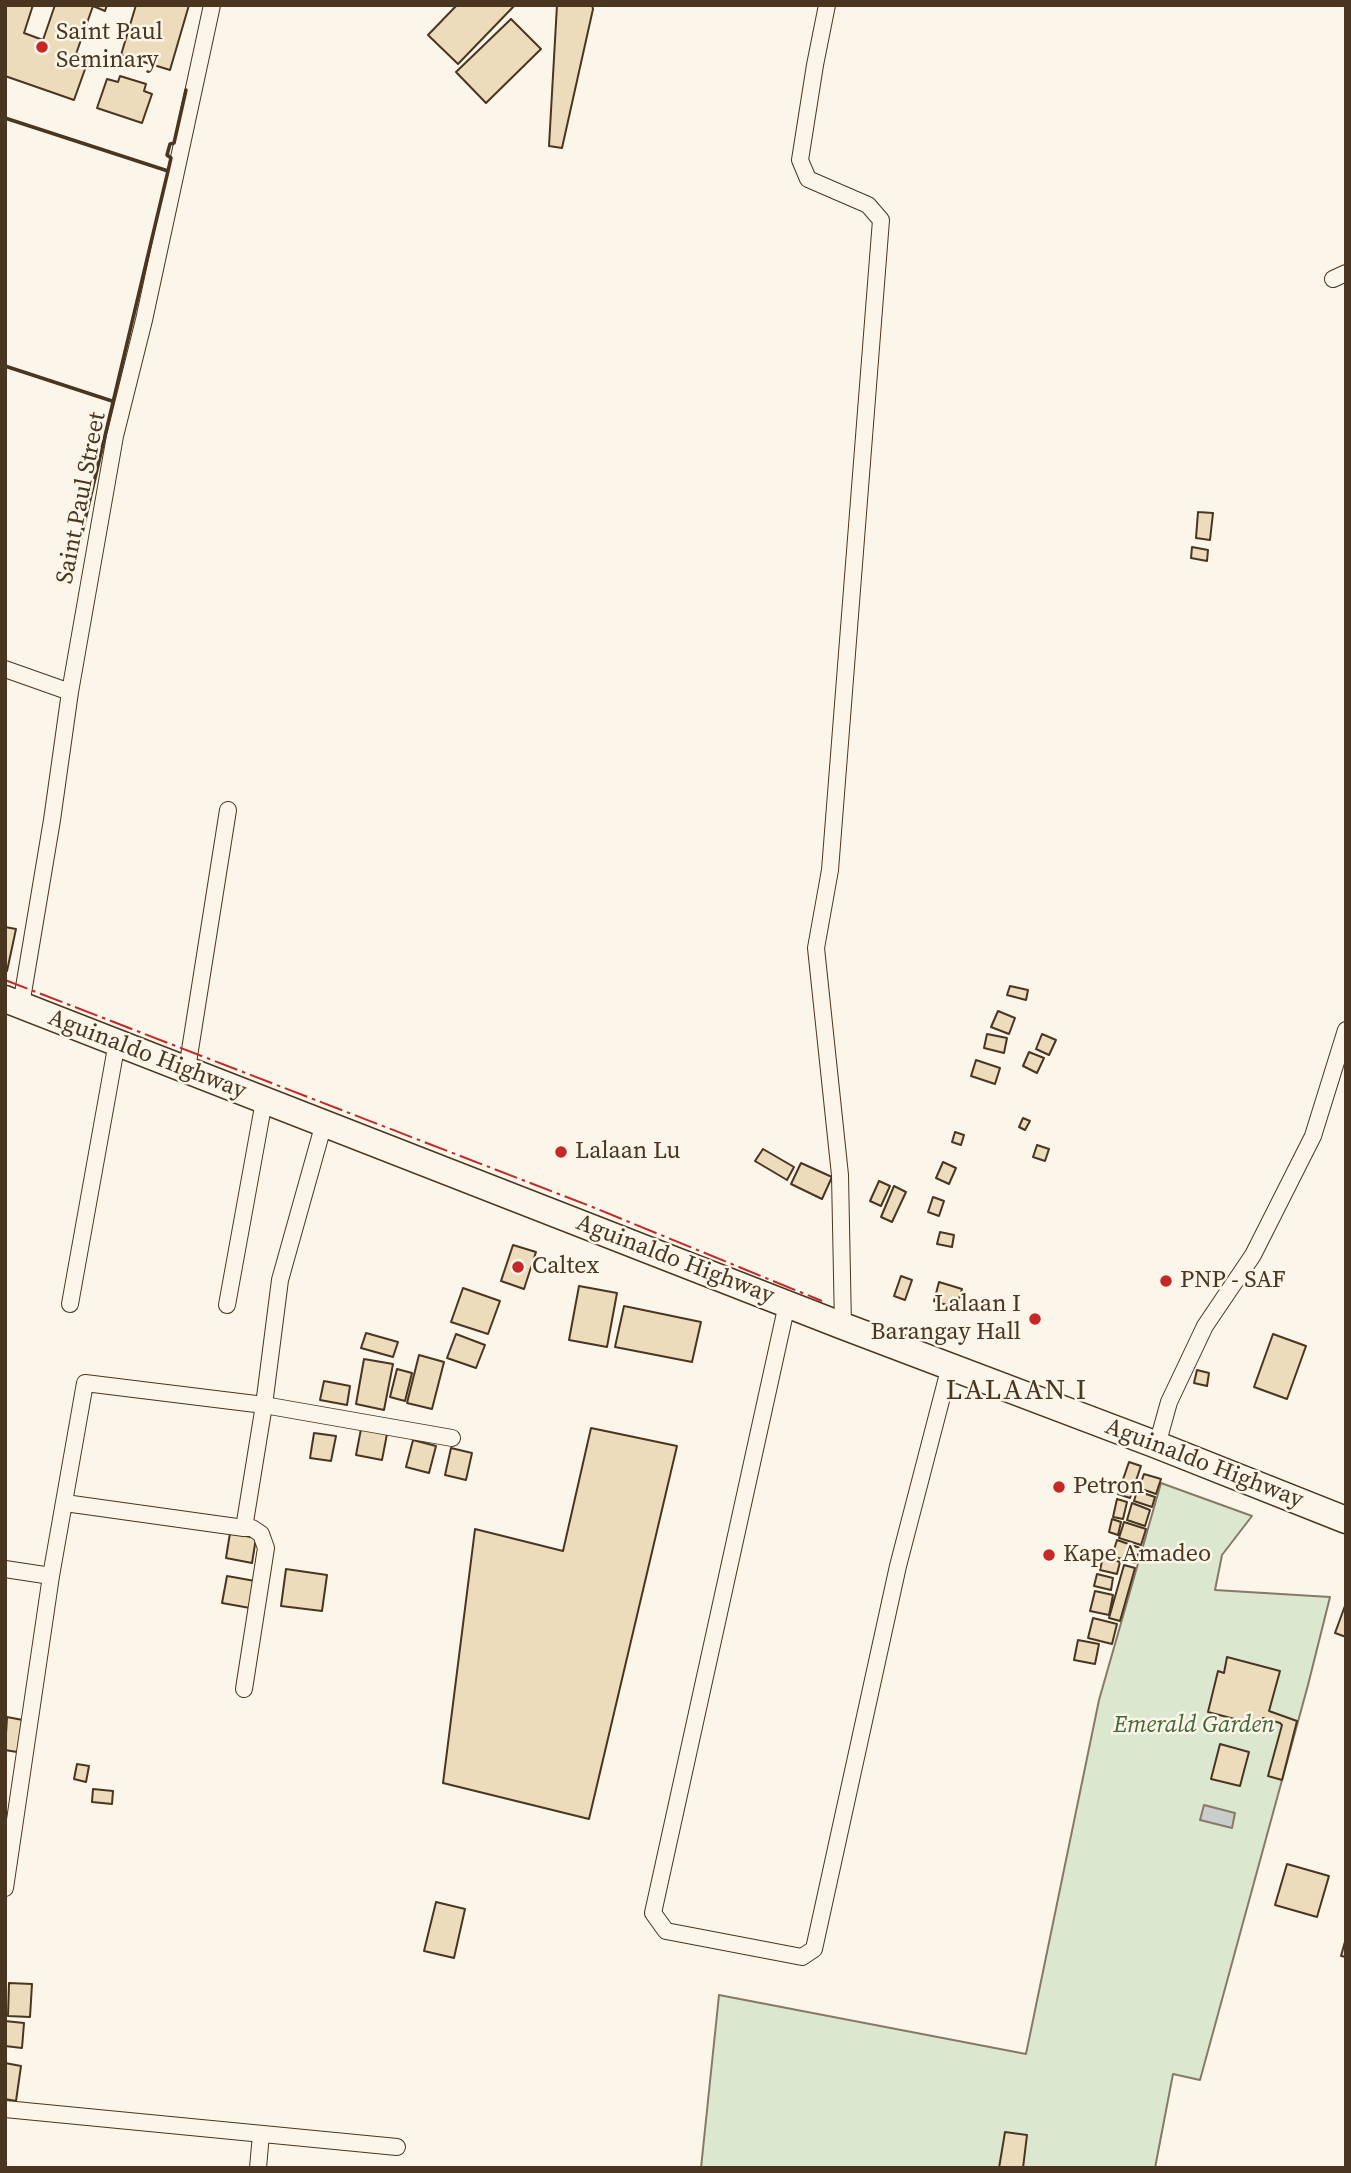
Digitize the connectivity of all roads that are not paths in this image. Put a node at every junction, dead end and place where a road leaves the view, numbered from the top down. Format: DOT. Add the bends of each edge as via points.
graph roads {
  1 [pos="212,5"];
  2 [pos="827,5"];
  3 [pos="5,669"];
  4 [pos="70,692"];
  5 [pos="228,810"];
  6 [pos="13,1002"];
  7 [pos="1346,1030"];
  8 [pos="117,1042"];
  9 [pos="187,1069"];
  10 [pos="264,1101"];
  11 [pos="324,1123"];
  12 [pos="70,1304"];
  13 [pos="787,1304"];
  14 [pos="228,1305"];
  15 [pos="842,1326"];
  16 [pos="950,1366"];
  17 [pos="264,1405"];
  18 [pos="452,1438"];
  19 [pos="1157,1445"];
  20 [pos="65,1503"];
  21 [pos="1346,1520"];
  22 [pos="244,1528"];
  23 [pos="5,1569"];
  24 [pos="51,1576"];
  25 [pos="244,1689"];
  26 [pos="5,1888"];
  27 [pos="5,2109"];
  28 [pos="261,2134"];
  29 [pos="397,2147"];
  30 [pos="258,2168"];
  1 -- 4 [label="street, Saint Paul Street" via="115,436"];
  2 -- 15 [label="street" via="800,160 808,179 868,205 881,220 830,870 816,948 840,1175"];
  3 -- 4 [label="street"];
  4 -- 6 [label="street, Saint Paul Street" via="52,820"];
  5 -- 9 [label="street"];
  6 -- 8 [label="main road, Aguinaldo Highway"];
  7 -- 19 [label="street" via="1313,1136 1253,1255 1205,1326 1169,1402"];
  8 -- 9 [label="main road, Aguinaldo Highway"];
  8 -- 12 [label="street"];
  9 -- 10 [label="main road, Aguinaldo Highway"];
  10 -- 11 [label="main road, Aguinaldo Highway"];
  10 -- 14 [label="street"];
  11 -- 13 [label="main road, Aguinaldo Highway"];
  11 -- 17 [label="street" via="280,1280"];
  13 -- 15 [label="main road, Aguinaldo Highway"];
  13 -- 16 [label="street" via="653,1913 666,1931 802,1957 814,1949 898,1566"];
  15 -- 16 [label="main road, Aguinaldo Highway"];
  16 -- 19 [label="main road, Aguinaldo Highway"];
  17 -- 18 [label="street"];
  17 -- 20 [label="street" via="85,1383"];
  17 -- 22 [label="street"];
  19 -- 21 [label="main road, Aguinaldo Highway"];
  20 -- 22 [label="street"];
  20 -- 24 [label="street"];
  22 -- 25 [label="street" via="261,1534 266,1548"];
  23 -- 24 [label="street"];
  24 -- 26 [label="street"];
  27 -- 28 [label="street"];
  28 -- 29 [label="street"];
  28 -- 30 [label="street"];
}
